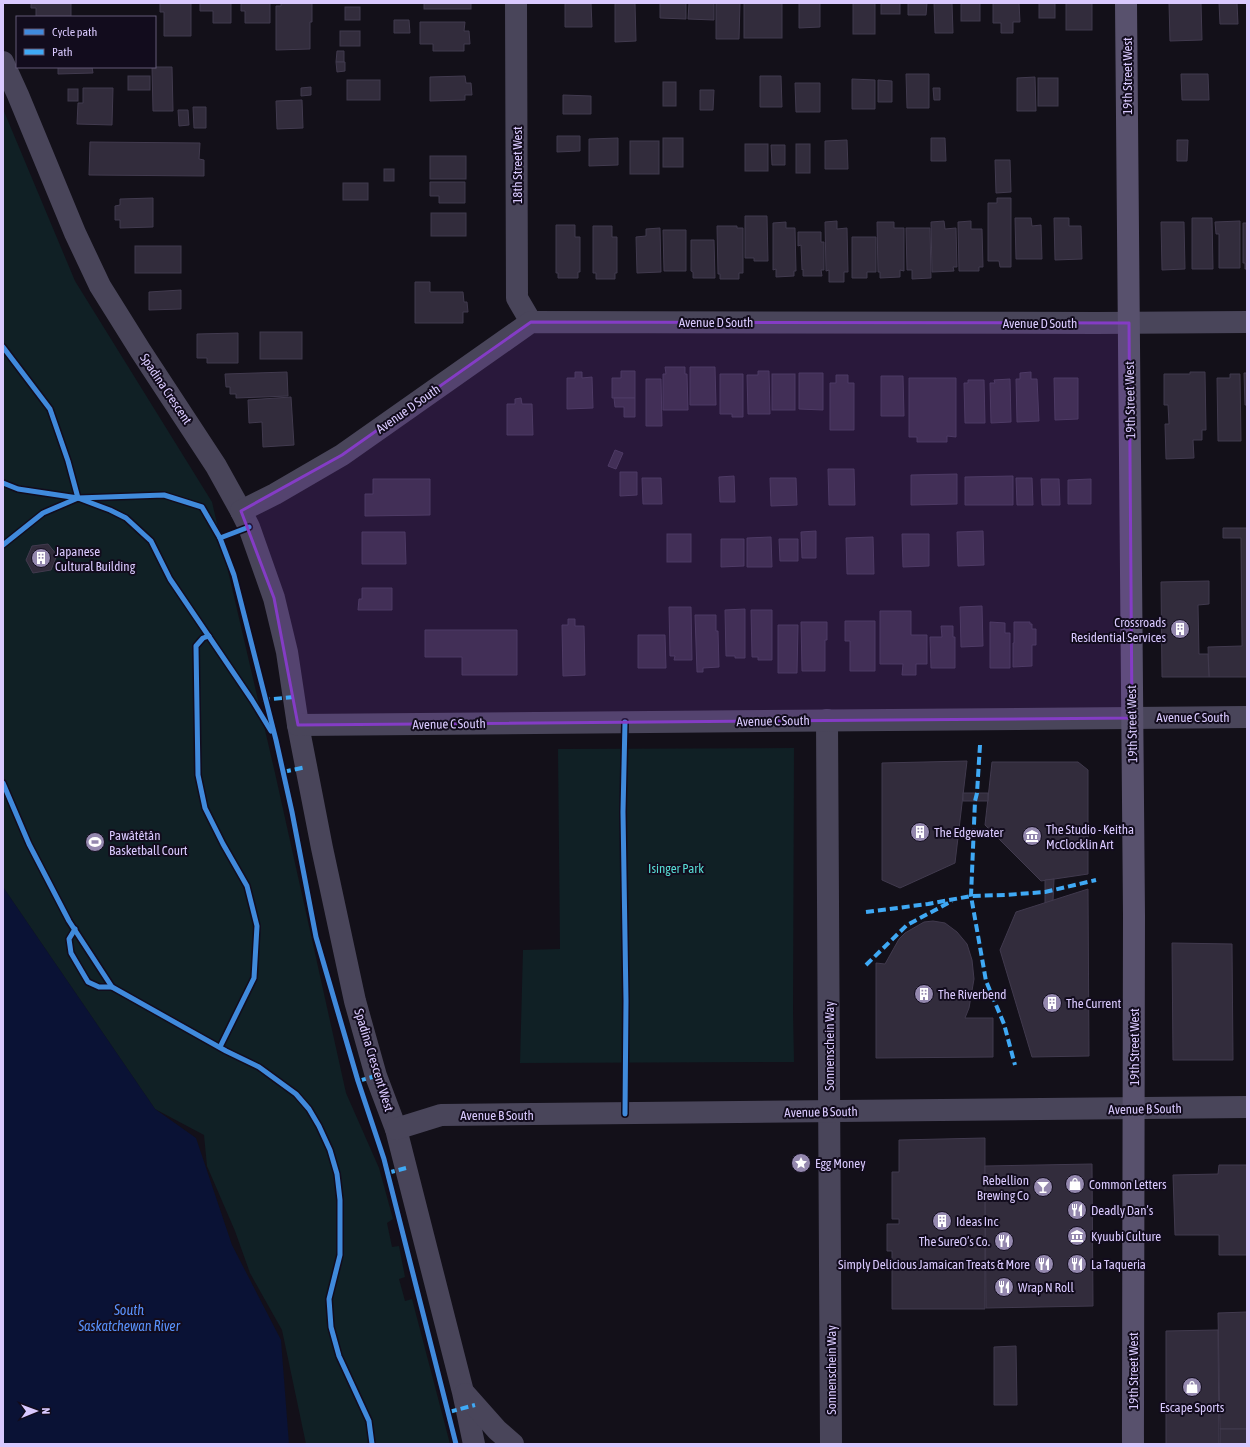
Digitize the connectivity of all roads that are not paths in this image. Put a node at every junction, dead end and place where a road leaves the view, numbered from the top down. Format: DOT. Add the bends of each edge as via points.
graph roads {
  1 [pos="516,3"];
  2 [pos="1126,3"];
  3 [pos="3,62"];
  4 [pos="532,322"];
  5 [pos="1247,322"];
  6 [pos="1129,323"];
  7 [pos="242,510"];
  8 [pos="1247,717"];
  9 [pos="1132,718"];
  10 [pos="827,720"];
  11 [pos="298,725"];
  12 [pos="1247,1107"];
  13 [pos="1134,1109"];
  14 [pos="830,1112"];
  15 [pos="396,1129"];
  16 [pos="463,1392"];
  17 [pos="474,1444"];
  18 [pos="514,1444"];
  19 [pos="831,1444"];
  20 [pos="1133,1444"];
  1 -- 4 [label="street, 18th Street West" via="517,298"];
  2 -- 6 [label="street, 19th Street West"];
  3 -- 7 [label="street, Spadina Crescent" via="100,286"];
  4 -- 6 [label="street, Avenue D South"];
  4 -- 7 [label="street, Avenue D South" via="342,455"];
  5 -- 6 [label="street, Avenue D South"];
  6 -- 9 [label="street, 19th Street West"];
  7 -- 11 [label="street, Spadina Crescent" via="274,598 287,652"];
  8 -- 9 [label="street, Avenue C South"];
  9 -- 10 [label="street, Avenue C South"];
  9 -- 13 [label="street, 19th Street West"];
  10 -- 11 [label="street, Avenue C South"];
  10 -- 14 [label="street, Sonnenschein Way"];
  11 -- 15 [label="street, Spadina Crescent West" via="355,1001 376,1076"];
  12 -- 13 [label="street, Avenue B South"];
  13 -- 14 [label="street, Avenue B South"];
  13 -- 20 [label="street, 19th Street West"];
  14 -- 15 [label="street, Avenue B South" via="441,1115"];
  14 -- 19 [label="street, Sonnenschein Way"];
  15 -- 16 [label="street, Spadina Crescent West"];
  16 -- 17 [label="street, Spadina Crescent West"];
  16 -- 18 [label="street, Spadina Crescent West" via="496,1430"];
}
